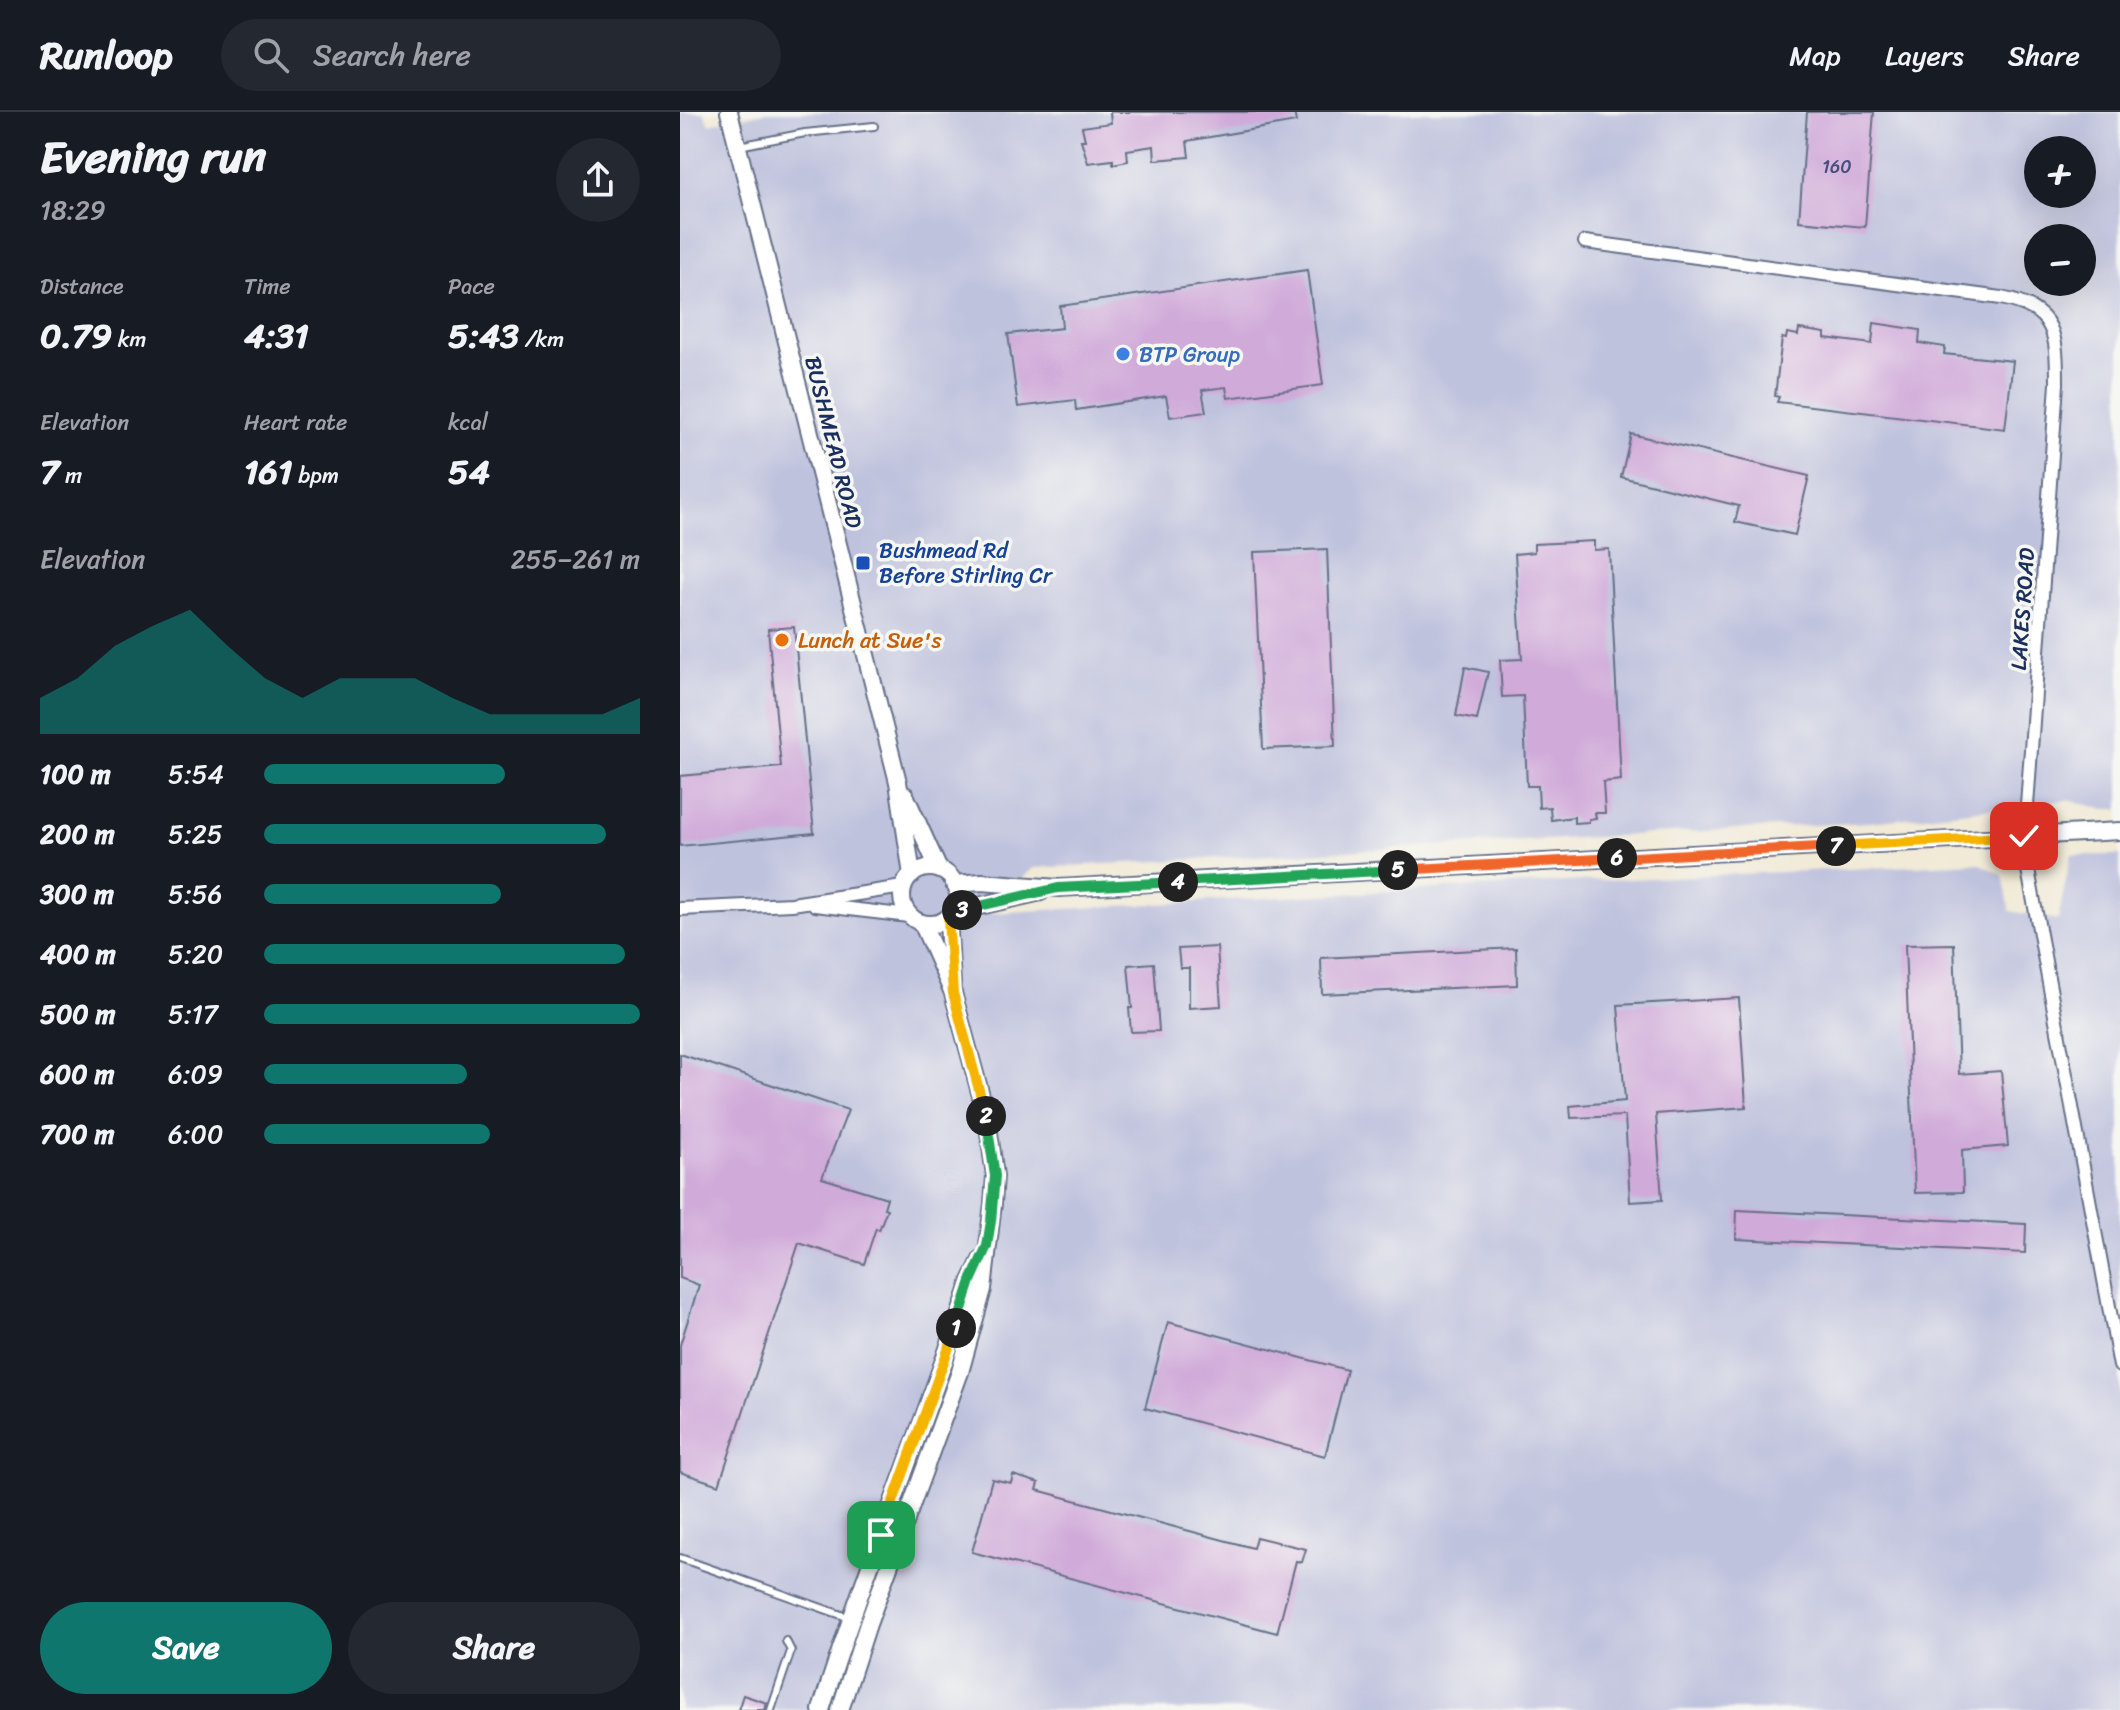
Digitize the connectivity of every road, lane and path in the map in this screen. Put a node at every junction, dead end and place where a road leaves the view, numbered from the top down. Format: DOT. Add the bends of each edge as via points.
graph roads {
  1 [pos="729,112"];
  2 [pos="874,126"];
  3 [pos="736,146"];
  4 [pos="1585,242"];
  5 [pos="898,782"];
  6 [pos="2120,831"];
  7 [pos="2024,836"];
  8 [pos="939,870"];
  9 [pos="907,881"];
  10 [pos="954,884"];
  11 [pos="1058,888"];
  12 [pos="792,904"];
  13 [pos="680,909"];
  14 [pos="950,915"];
  15 [pos="916,920"];
  16 [pos="953,993"];
  17 [pos="987,1246"];
  18 [pos="2120,1366"];
  19 [pos="680,1558"];
  20 [pos="850,1618"];
  21 [pos="868,1624"];
  22 [pos="786,1641"];
  23 [pos="771,1710"];
  24 [pos="821,1710"];
  25 [pos="840,1710"];
  1 -- 3 [label="main road, BUSHMEAD ROAD"];
  2 -- 3 [label="lane"];
  3 -- 5 [label="main road, BUSHMEAD ROAD"];
  4 -- 7 [label="street, LAKES ROAD" via="2001,298 2032,307 2045,317 2054,336 2057,384"];
  5 -- 8 [label="main road, BUSHMEAD ROAD"];
  5 -- 9 [label="main road, BUSHMEAD ROAD"];
  6 -- 7 [label="main road"];
  7 -- 11 [label="main road"];
  7 -- 18 [label="street, LAKES ROAD"];
  8 -- 9 [label="main road" via="925,869"];
  8 -- 10 [label="main road, BUSHMEAD ROAD"];
  9 -- 12 [label="street"];
  9 -- 15 [label="main road, BUSHMEAD ROAD" via="904,907"];
  10 -- 11 [label="main road"];
  10 -- 14 [label="main road, BUSHMEAD ROAD" via="957,903"];
  11 -- 14 [label="main road"];
  12 -- 13 [label="street"];
  12 -- 15 [label="street"];
  14 -- 15 [label="main road" via="936,924"];
  14 -- 16 [label="main road, BUSHMEAD ROAD"];
  15 -- 16 [label="main road, BUSHMEAD ROAD"];
  16 -- 17 [label="main road, BUSHMEAD ROAD" via="992,1149"];
  17 -- 20 [label="main road, BUSHMEAD ROAD"];
  17 -- 21 [label="main road, BUSHMEAD ROAD" via="983,1289 960,1372"];
  19 -- 20 [label="lane"];
  20 -- 21 [label="lane"];
  20 -- 24 [label="main road, BUSHMEAD ROAD"];
  21 -- 25 [label="main road, BUSHMEAD ROAD"];
  22 -- 23 [label="lane" via="791,1651"];
}
